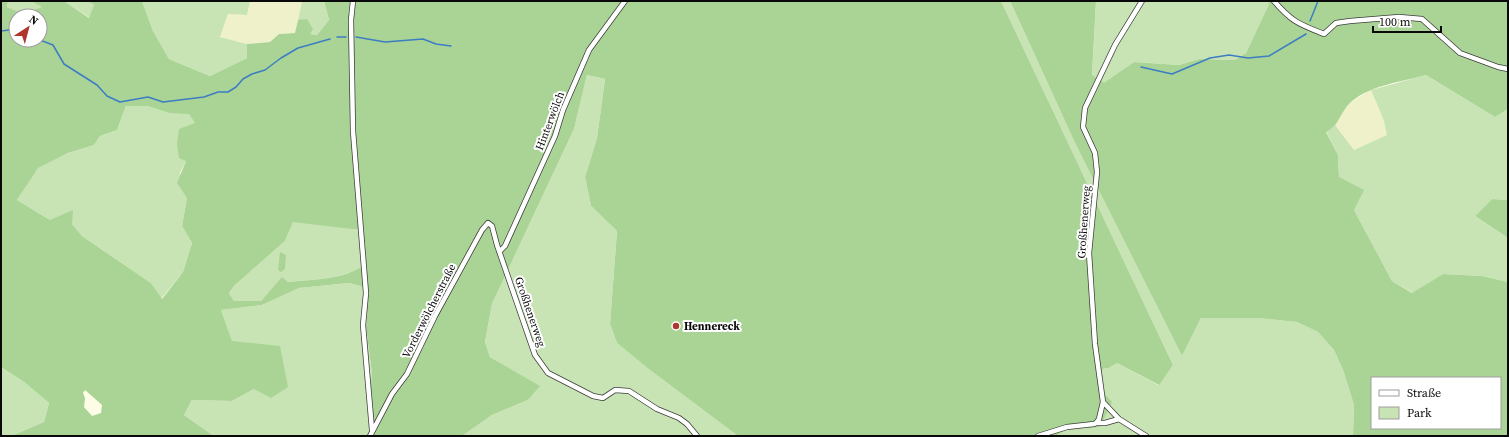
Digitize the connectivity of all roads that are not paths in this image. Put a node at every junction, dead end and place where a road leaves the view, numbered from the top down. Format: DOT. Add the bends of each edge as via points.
graph roads {
  1 [pos="353,1"];
  2 [pos="625,1"];
  3 [pos="1142,1"];
  4 [pos="1274,1"];
  5 [pos="1508,68"];
  6 [pos="500,251"];
  7 [pos="1103,402"];
  8 [pos="1119,419"];
  9 [pos="1096,423"];
  10 [pos="372,430"];
  11 [pos="370,436"];
  12 [pos="697,436"];
  13 [pos="1038,436"];
  14 [pos="1146,436"];
  1 -- 10 [label="street" via="353,130 366,293 363,325"];
  2 -- 6 [label="street, Hinterwölch" via="589,50 563,110 560,125 506,246"];
  3 -- 7 [label="street, Großhenerweg" via="1115,45 1085,108 1083,127 1094,153 1097,172 1089,253 1095,344"];
  4 -- 5 [label="street" via="1297,23 1324,34 1336,24 1350,21 1399,17 1422,20 1460,53 1498,67"];
  6 -- 10 [label="street, Vorderwölcherstraße" via="492,226 490,223 486,224 435,316 407,374 392,394"];
  6 -- 12 [label="street, Großhenerweg" via="535,355 548,373 593,396 603,398 615,390 629,391 657,409 679,418"];
  7 -- 8 [label="street"];
  7 -- 9 [label="street, Großhenerweg"];
  8 -- 9 [label="street"];
  8 -- 14 [label="street"];
  9 -- 13 [label="street" via="1067,427"];
  10 -- 11 [label="street, Vorderwölcherstraße"];
}
